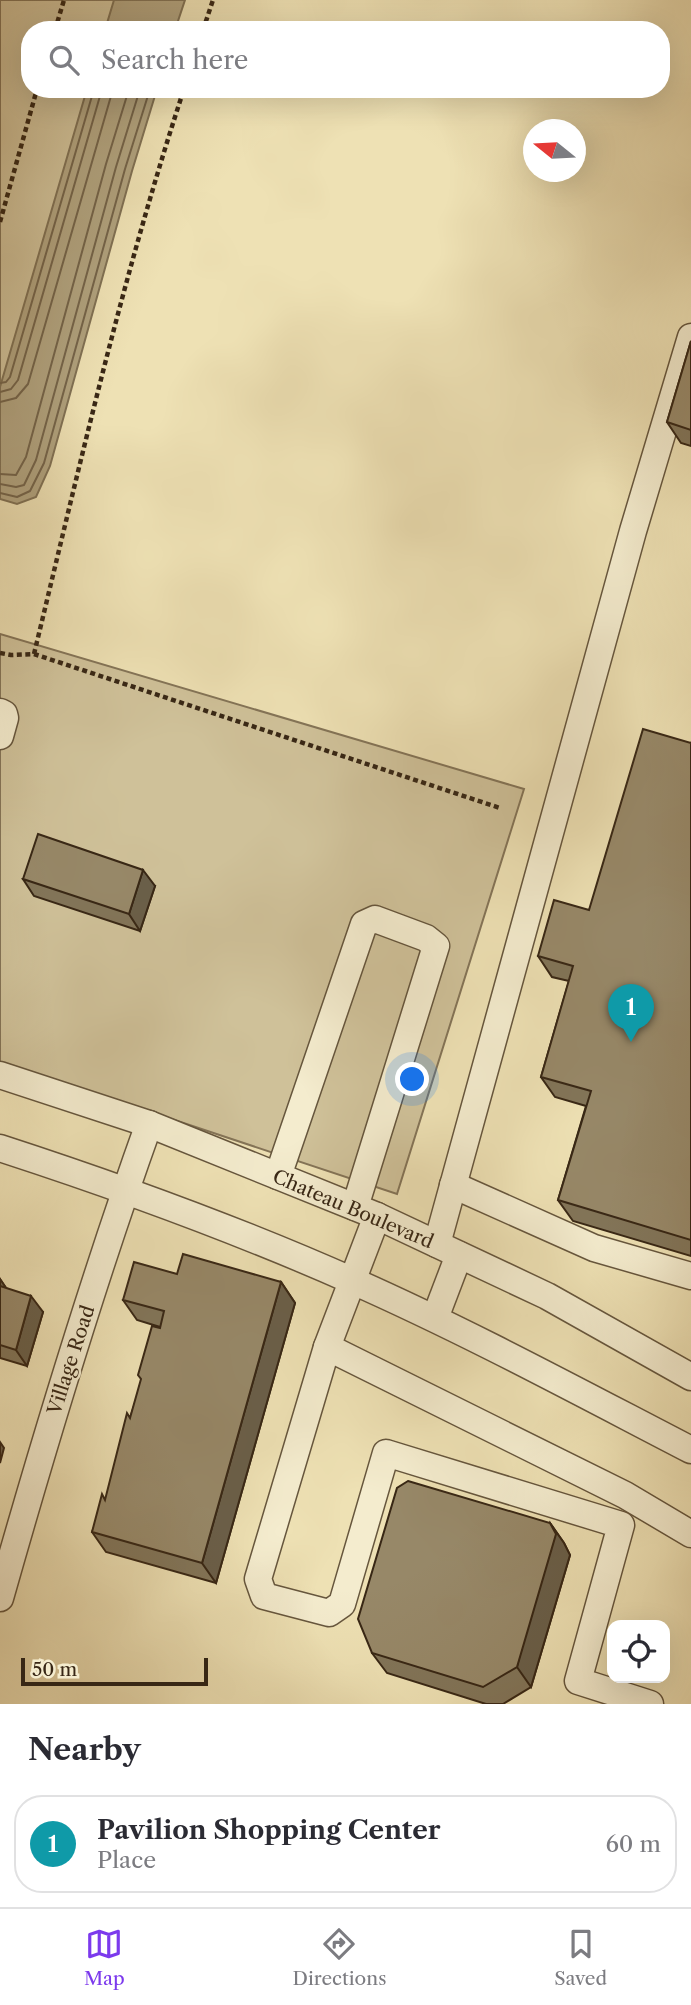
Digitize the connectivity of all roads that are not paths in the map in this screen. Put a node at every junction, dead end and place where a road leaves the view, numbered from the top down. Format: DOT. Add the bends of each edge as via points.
graph roads {
  1 [pos="691,337"];
  2 [pos="0,712"];
  3 [pos="0,736"];
  4 [pos="0,1075"];
  5 [pos="149,1124"];
  6 [pos="0,1148"];
  7 [pos="278,1176"];
  8 [pos="453,1185"];
  9 [pos="126,1188"];
  10 [pos="366,1211"];
  11 [pos="448,1250"];
  12 [pos="691,1276"];
  13 [pos="351,1280"];
  14 [pos="435,1318"];
  15 [pos="327,1347"];
  16 [pos="691,1377"];
  17 [pos="691,1450"];
  18 [pos="691,1534"];
  19 [pos="2,1583"];
  20 [pos="650,1704"];
  1 -- 8 [label="street"];
  2 -- 3 [label="street" via="5,718"];
  4 -- 5 [label="street, Chateau Boulevard"];
  5 -- 7 [label="street, Chateau Boulevard"];
  5 -- 9 [label="street, Village Road"];
  6 -- 9 [label="street"];
  7 -- 10 [label="street, Chateau Boulevard"];
  7 -- 10 [label="street" via="364,924 374,919 426,938 436,946"];
  8 -- 11 [label="street"];
  8 -- 12 [label="street" via="594,1248"];
  9 -- 13 [label="street"];
  9 -- 19 [label="street, Village Road"];
  10 -- 11 [label="street, Chateau Boulevard"];
  10 -- 13 [label="street"];
  11 -- 14 [label="street"];
  11 -- 16 [label="street, Chateau Boulevard" via="547,1296"];
  13 -- 14 [label="street"];
  13 -- 15 [label="street"];
  14 -- 17 [label="street"];
  15 -- 18 [label="street" via="625,1495"];
  15 -- 20 [label="street" via="258,1579 264,1596 329,1613 342,1604 386,1454 621,1525 578,1681"];
}
